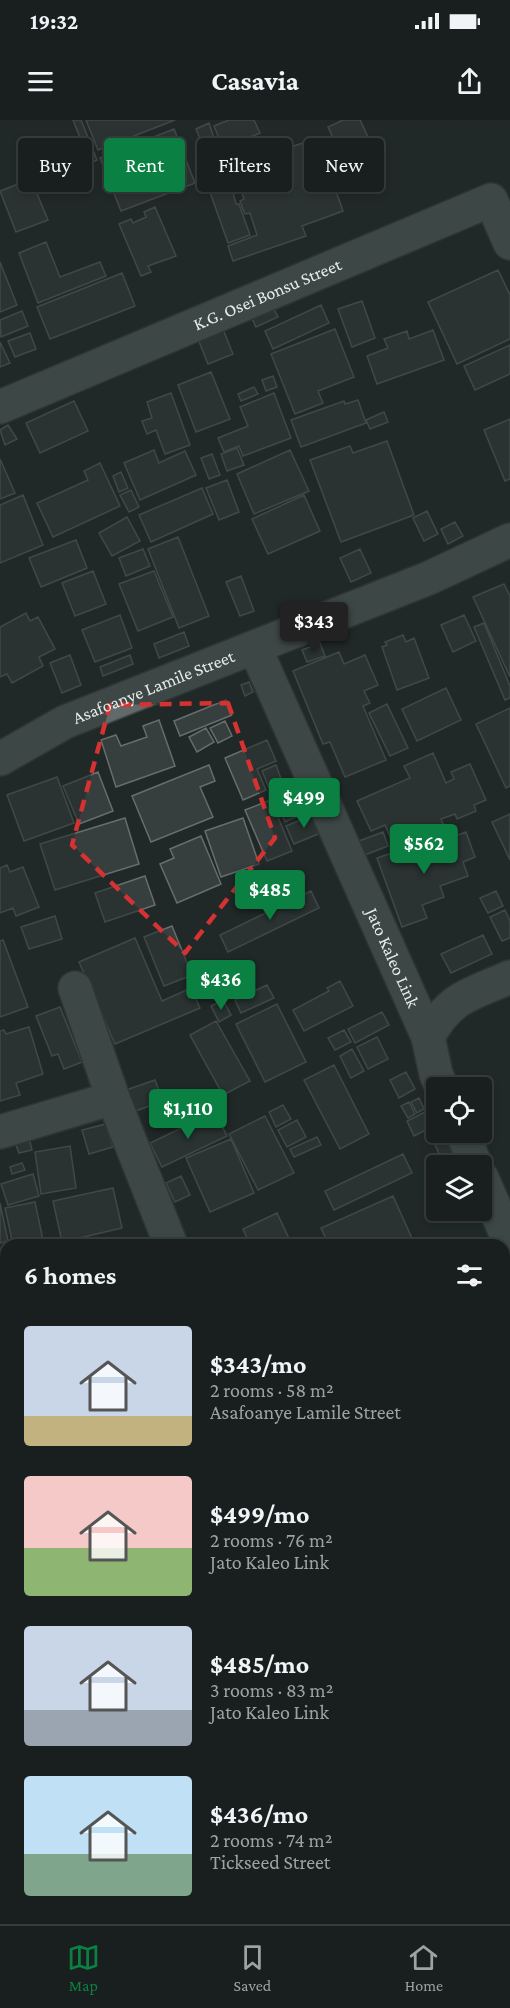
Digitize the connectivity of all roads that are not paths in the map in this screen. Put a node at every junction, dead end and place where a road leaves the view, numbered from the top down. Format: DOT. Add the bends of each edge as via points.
graph roads {
  1 [pos="510,243"];
  2 [pos="0,407"];
  3 [pos="510,540"];
  4 [pos="255,648"];
  5 [pos="0,759"];
  6 [pos="510,977"];
  7 [pos="75,988"];
  8 [pos="429,1037"];
  9 [pos="437,1077"];
  10 [pos="113,1098"];
  11 [pos="0,1132"];
  12 [pos="492,1201"];
  13 [pos="169,1239"];
  14 [pos="508,1239"];
  1 -- 2 [label="street, K.G. Osei Bonsu Street" via="491,200"];
  3 -- 4 [label="street, Asafoanye Lamile Street" via="429,578"];
  4 -- 5 [label="street, Asafoanye Lamile Street" via="65,722"];
  4 -- 8 [label="street, Jato Kaleo Link"];
  6 -- 8 [label="street" via="451,1004"];
  7 -- 10 [label="street"];
  8 -- 9 [label="street, Jato Kaleo Link"];
  10 -- 11 [label="street"];
  10 -- 13 [label="street"];
  12 -- 14 [label="street"];
}
